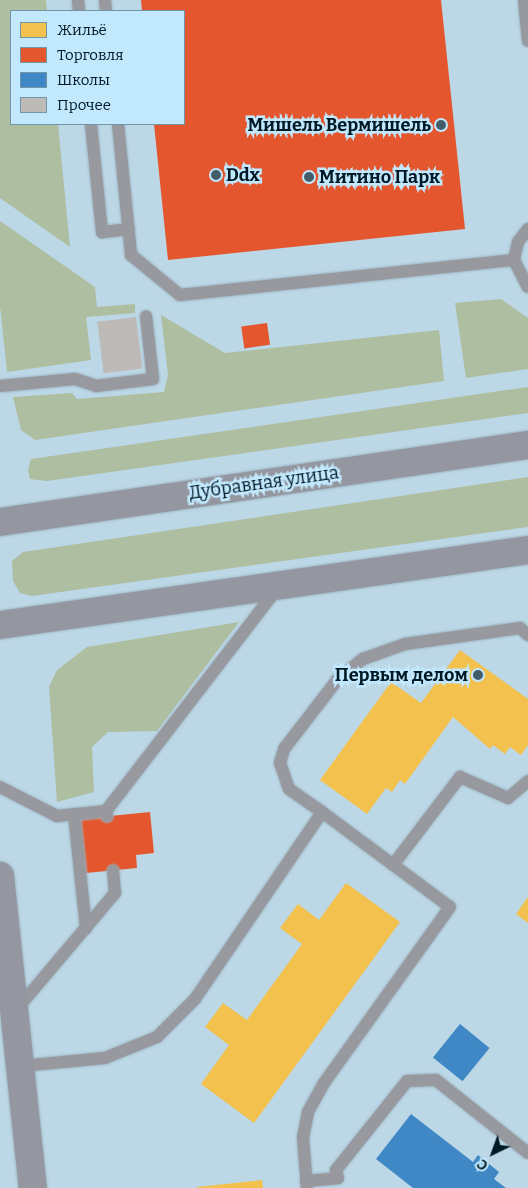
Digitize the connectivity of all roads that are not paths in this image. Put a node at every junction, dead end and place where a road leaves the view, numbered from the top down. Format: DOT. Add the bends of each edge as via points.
graph roads {
  1 [pos="524,0"];
  2 [pos="528,35"];
  3 [pos="91,125"];
  4 [pos="118,125"];
  5 [pos="128,229"];
  6 [pos="528,229"];
  7 [pos="514,260"];
  8 [pos="528,287"];
  9 [pos="146,316"];
  10 [pos="0,386"];
  11 [pos="528,445"];
  12 [pos="0,522"];
  13 [pos="528,550"];
  14 [pos="282,583"];
  15 [pos="0,624"];
  16 [pos="528,635"];
  17 [pos="528,781"];
  18 [pos="0,787"];
  19 [pos="322,812"];
  20 [pos="74,814"];
  21 [pos="393,865"];
  22 [pos="113,871"];
  23 [pos="0,876"];
  24 [pos="86,928"];
  25 [pos="15,1011"];
  26 [pos="21,1066"];
  27 [pos="528,1153"];
  28 [pos="339,1183"];
  29 [pos="307,1185"];
  30 [pos="34,1188"];
  1 -- 2 [label="lane"];
  3 -- 5 [label="lane" via="102,232"];
  4 -- 5 [label="lane"];
  5 -- 7 [label="lane" via="131,255 180,295"];
  6 -- 7 [label="lane" via="518,242"];
  7 -- 8 [label="lane"];
  9 -- 10 [label="lane" via="153,379 96,386 75,379"];
  11 -- 12 [label="main road, Дубравная улица"];
  13 -- 14 [label="main road"];
  14 -- 15 [label="main road"];
  14 -- 20 [label="lane" via="107,813"];
  16 -- 19 [label="lane" via="520,628 405,644 363,659 338,679 284,749 280,763 290,789"];
  17 -- 21 [label="lane" via="508,798 460,777"];
  18 -- 20 [label="lane" via="57,816"];
  19 -- 21 [label="lane"];
  19 -- 26 [label="lane" via="195,999 158,1037 105,1058"];
  20 -- 24 [label="lane"];
  21 -- 29 [label="lane" via="450,907 324,1083 308,1112 303,1137"];
  22 -- 24 [label="lane" via="115,893"];
  23 -- 25 [label="main road"];
  24 -- 25 [label="lane"];
  25 -- 26 [label="main road"];
  26 -- 30 [label="main road"];
  27 -- 28 [label="lane" via="436,1080 407,1081 336,1170"];
  28 -- 29 [label="lane"];
}
